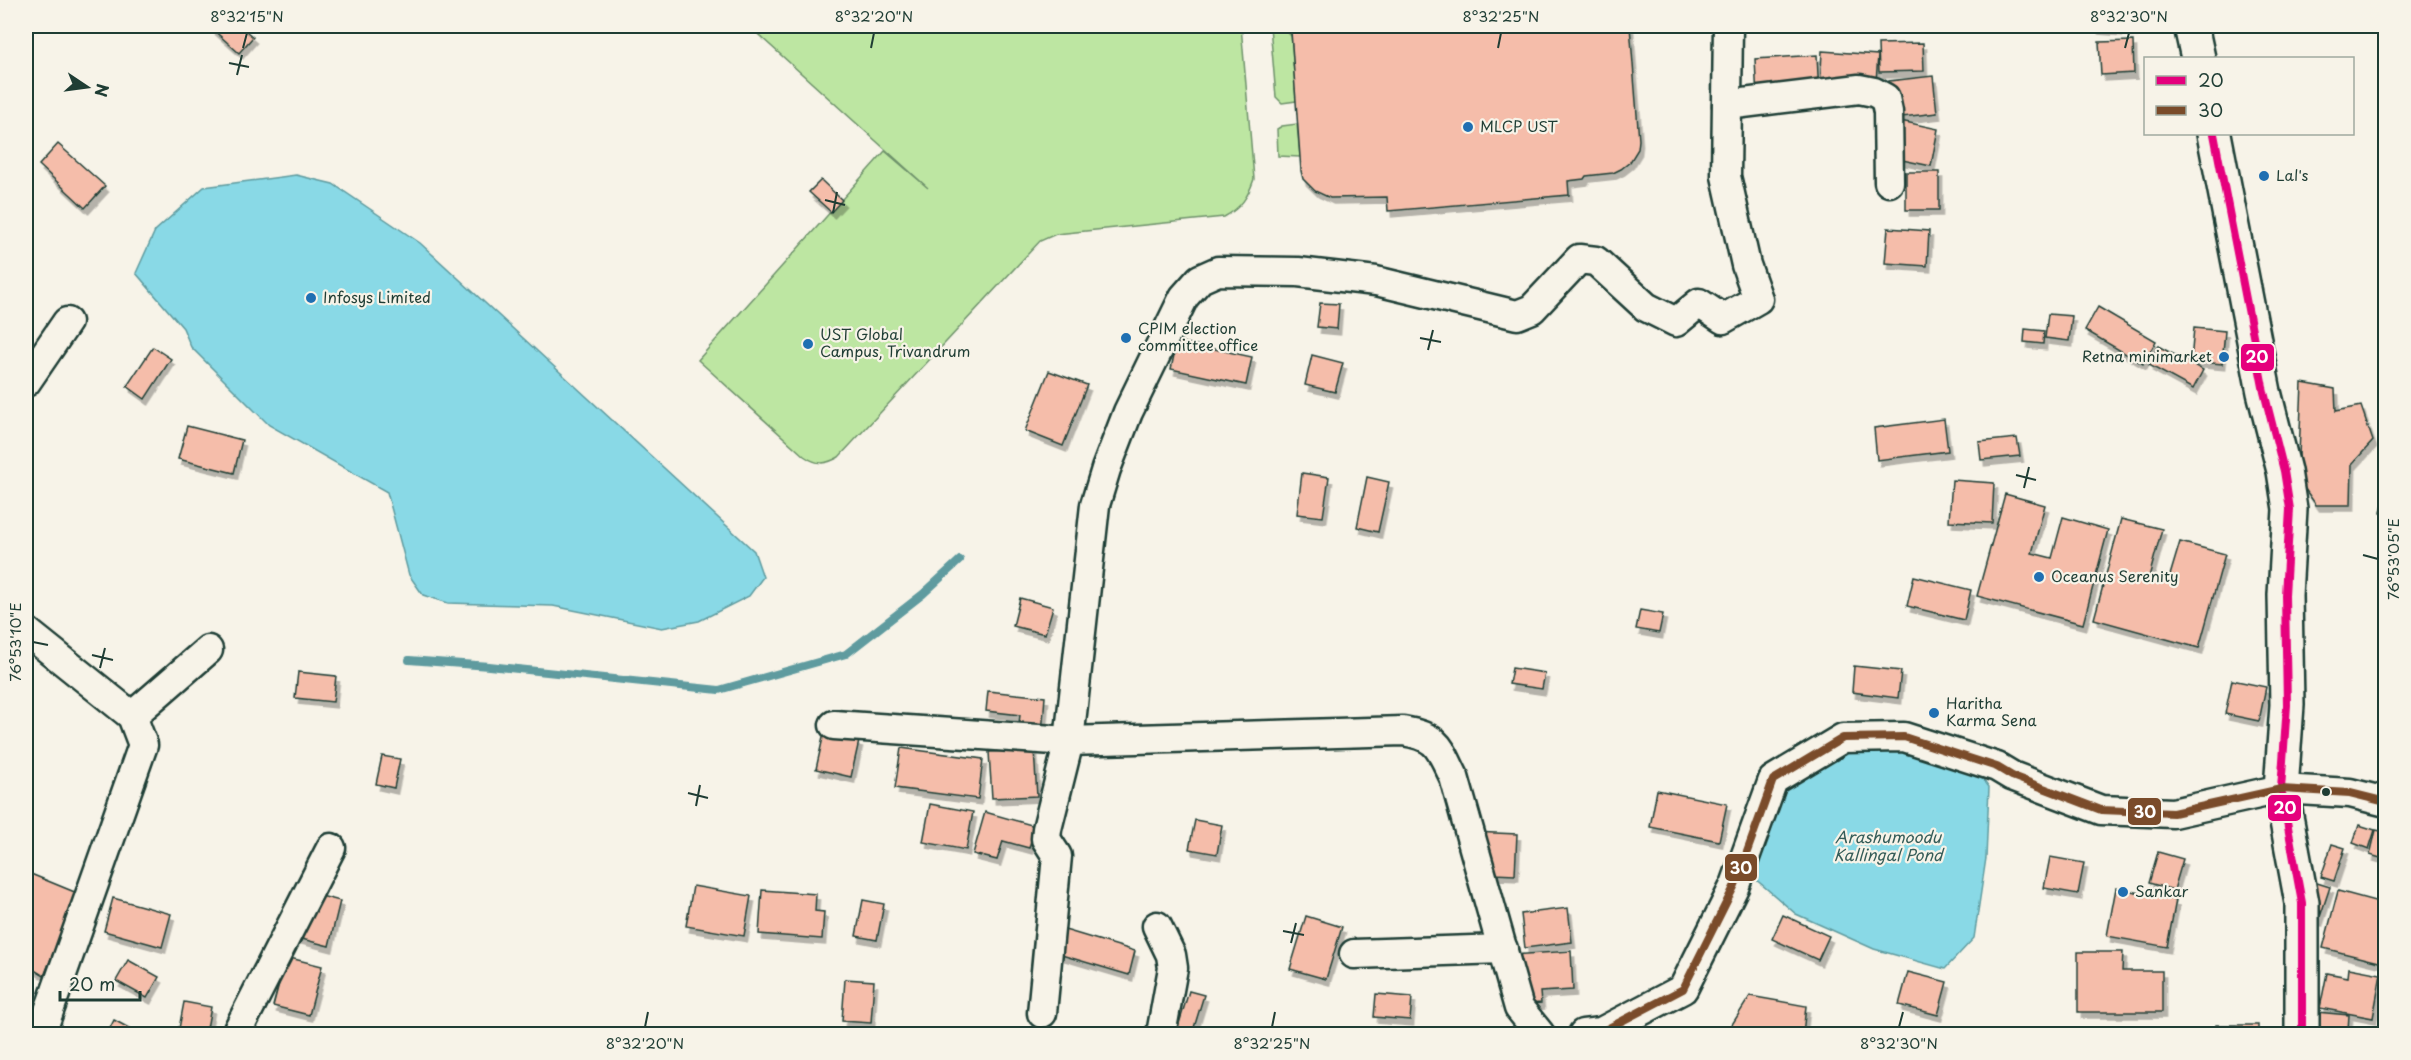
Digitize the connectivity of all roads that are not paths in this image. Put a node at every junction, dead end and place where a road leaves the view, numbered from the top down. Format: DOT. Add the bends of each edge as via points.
graph roads {
  1 [pos="1728,26"];
  2 [pos="2191,26"];
  3 [pos="2198,57"];
  4 [pos="1727,105"];
  5 [pos="2214,135"];
  6 [pos="1889,182"];
  7 [pos="67,322"];
  8 [pos="26,382"];
  9 [pos="26,631"];
  10 [pos="208,650"];
  11 [pos="132,716"];
  12 [pos="834,725"];
  13 [pos="1069,741"];
  14 [pos="2281,789"];
  15 [pos="2385,801"];
  16 [pos="331,848"];
  17 [pos="1157,926"];
  18 [pos="1503,949"];
  19 [pos="1354,954"];
  20 [pos="1042,1013"];
  21 [pos="42,1025"];
  22 [pos="236,1035"];
  23 [pos="1161,1035"];
  24 [pos="1540,1035"];
  25 [pos="1583,1035"];
  26 [pos="2302,1035"];
  1 -- 4 [label="street"];
  2 -- 3 [label="main road"];
  4 -- 6 [label="street" via="1859,89 1874,92 1885,98 1888,112"];
  4 -- 13 [label="street" via="1726,176 1746,265 1758,299 1723,319 1699,303 1676,322 1646,307 1596,261 1580,259 1532,309 1517,315 1376,282 1298,272 1218,272 1200,279 1184,297 1132,402 1095,505"];
  5 -- 14 [label="main road" via="2290,509 2285,595 2287,705"];
  7 -- 8 [label="street"];
  9 -- 11 [label="street"];
  10 -- 11 [label="street"];
  11 -- 21 [label="street" via="143,746"];
  12 -- 13 [label="street"];
  13 -- 18 [label="street" via="1403,731 1422,734 1438,744 1454,777"];
  13 -- 20 [label="street" via="1046,839 1057,856"];
  14 -- 15 [label="street" via="2350,793"];
  14 -- 25 [label="street" via="2173,813 2101,810 1997,767 1922,742 1904,737 1843,738 1773,780 1735,885 1683,989 1600,1032"];
  14 -- 26 [label="main road" via="2302,903"];
  16 -- 22 [label="street"];
  17 -- 23 [label="street" via="1173,968"];
  18 -- 19 [label="street"];
  18 -- 24 [label="street" via="1520,1008"];
}
